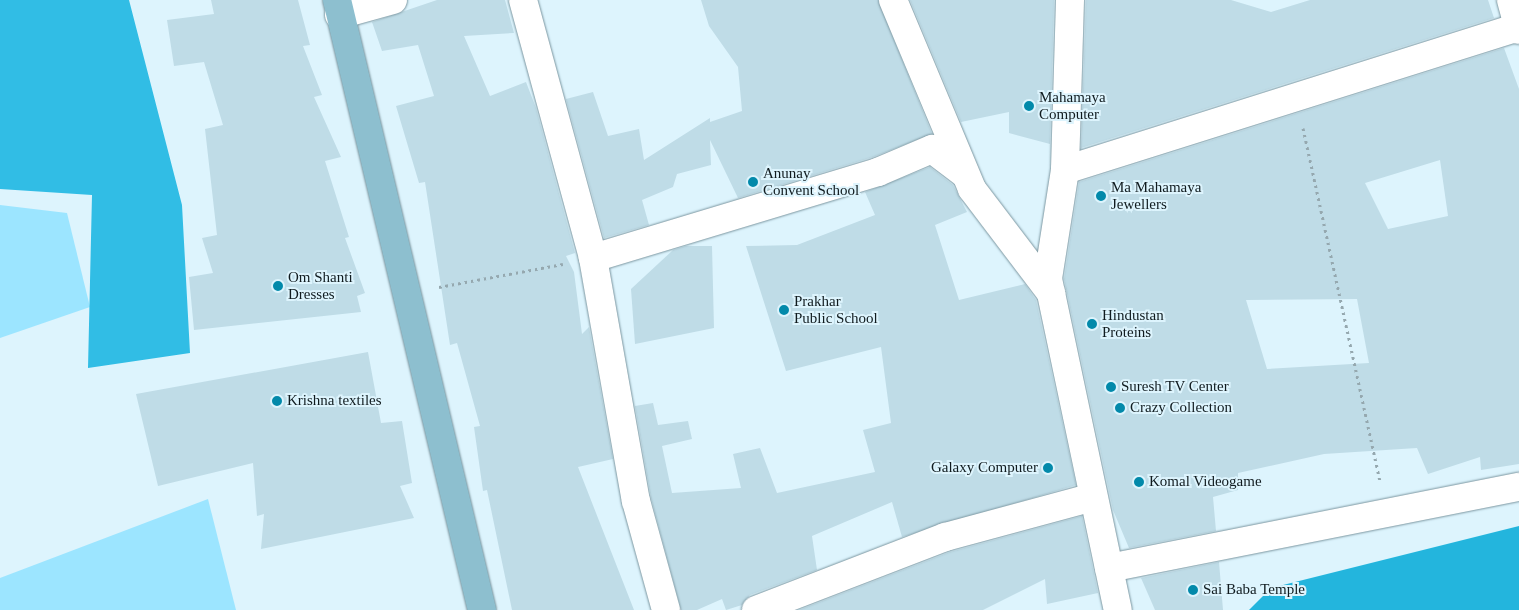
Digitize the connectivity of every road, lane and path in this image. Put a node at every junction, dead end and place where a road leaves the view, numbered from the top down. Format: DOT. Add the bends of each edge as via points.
graph roads {
  1 [pos="393,0"];
  2 [pos="523,0"];
  3 [pos="893,0"];
  4 [pos="1070,0"];
  5 [pos="1511,0"];
  6 [pos="338,8"];
  7 [pos="1519,28"];
  8 [pos="1297,95"];
  9 [pos="1065,170"];
  10 [pos="965,174"];
  11 [pos="593,258"];
  12 [pos="406,293"];
  13 [pos="1051,293"];
  14 [pos="1519,487"];
  15 [pos="1093,497"];
  16 [pos="1388,516"];
  17 [pos="1109,568"];
  18 [pos="482,610"];
  19 [pos="666,610"];
  20 [pos="756,610"];
  21 [pos="1118,610"];
  1 -- 6 [label="street"];
  2 -- 11 [label="street"];
  3 -- 10 [label="street"];
  4 -- 9 [label="street"];
  5 -- 7 [label="street"];
  6 -- 12 [label="main road"];
  7 -- 8 [label="street"];
  8 -- 9 [label="street"];
  8 -- 16 [label="path"];
  9 -- 13 [label="street" via="1048,279"];
  10 -- 11 [label="street" via="932,149 878,172"];
  10 -- 13 [label="street" via="972,189"];
  11 -- 12 [label="path"];
  11 -- 19 [label="street" via="636,501"];
  12 -- 18 [label="main road"];
  13 -- 15 [label="street"];
  14 -- 16 [label="street"];
  15 -- 17 [label="street"];
  15 -- 20 [label="street" via="945,537"];
  16 -- 17 [label="street"];
  17 -- 21 [label="street"];
}
